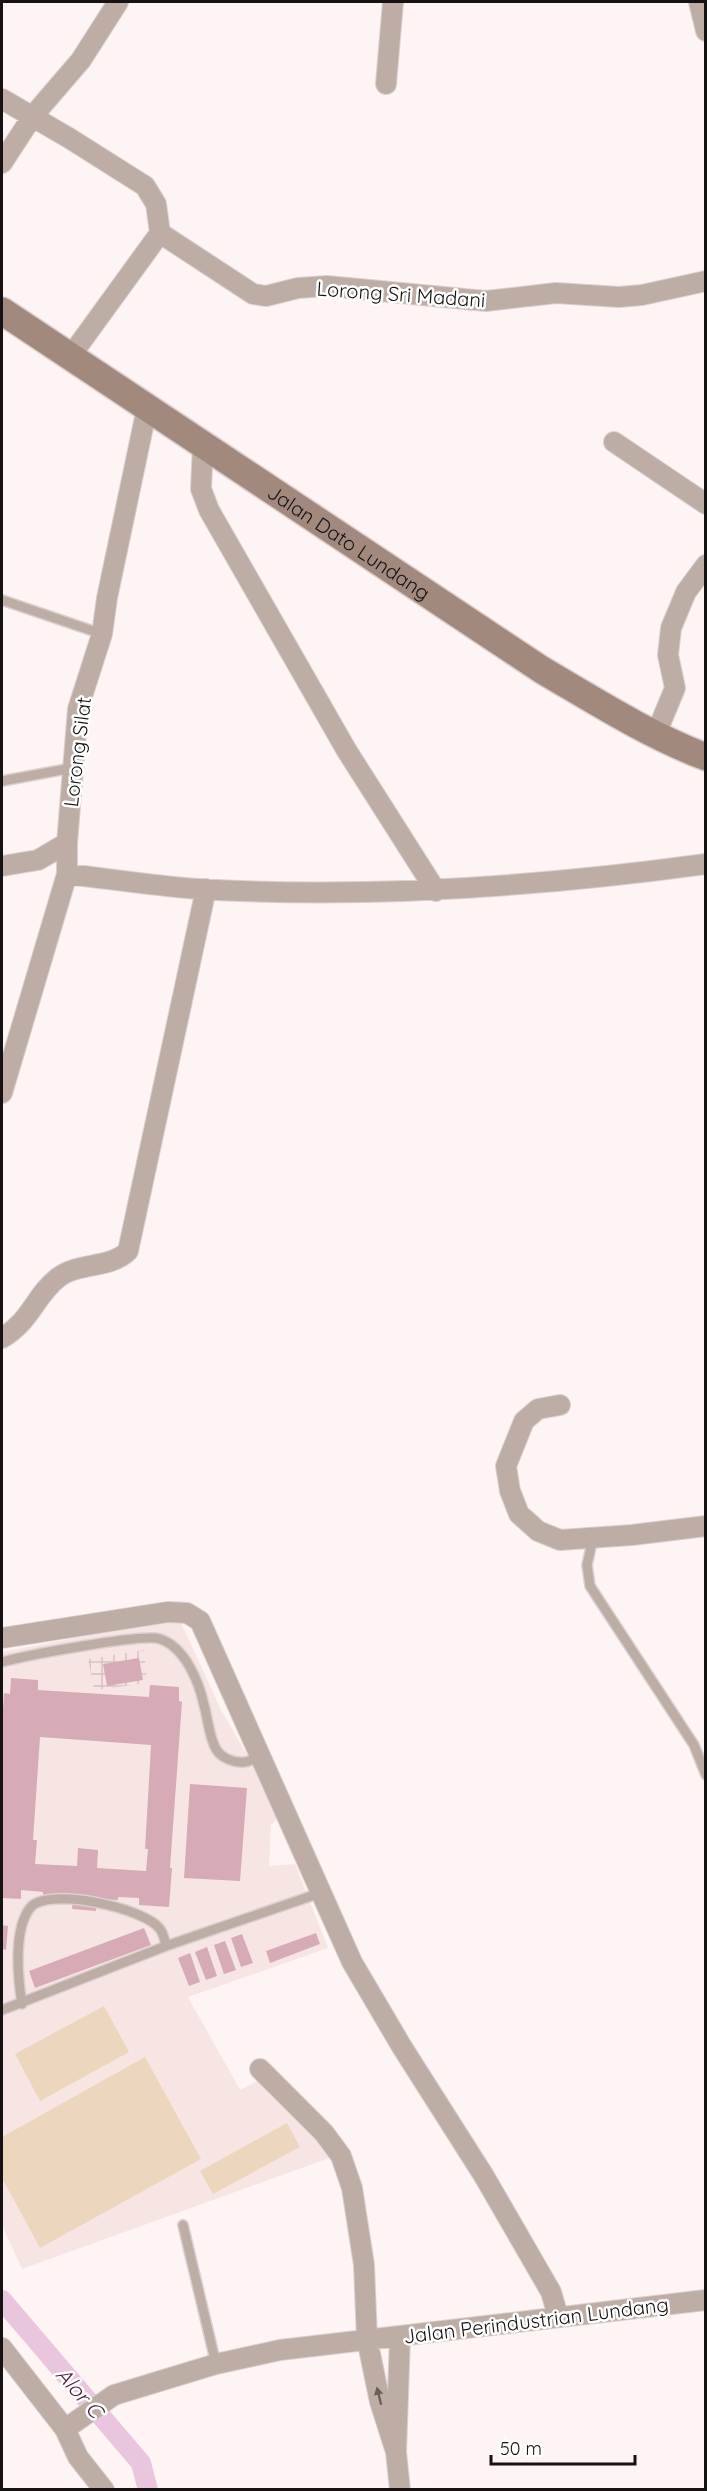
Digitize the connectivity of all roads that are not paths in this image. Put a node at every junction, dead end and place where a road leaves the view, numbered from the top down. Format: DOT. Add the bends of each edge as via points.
graph roads {
  1 [pos="118,2"];
  2 [pos="393,2"];
  3 [pos="699,2"];
  4 [pos="705,31"];
  5 [pos="386,84"];
  6 [pos="2,99"];
  7 [pos="32,117"];
  8 [pos="2,163"];
  9 [pos="160,233"];
  10 [pos="705,281"];
  11 [pos="2,311"];
  12 [pos="70,357"];
  13 [pos="147,408"];
  14 [pos="614,442"];
  15 [pos="203,444"];
  16 [pos="705,504"];
  17 [pos="705,565"];
  18 [pos="2,600"];
  19 [pos="102,633"];
  20 [pos="656,734"];
  21 [pos="705,757"];
  22 [pos="72,768"];
  23 [pos="2,781"];
  24 [pos="67,843"];
  25 [pos="705,864"];
  26 [pos="2,866"];
  27 [pos="67,874"];
  28 [pos="206,889"];
  29 [pos="436,891"];
  30 [pos="2,1093"];
  31 [pos="2,1338"];
  32 [pos="560,1405"];
  33 [pos="705,1526"];
  34 [pos="593,1538"];
  35 [pos="2,1638"];
  36 [pos="2,1662"];
  37 [pos="261,1755"];
  38 [pos="705,1775"];
  39 [pos="320,1893"];
  40 [pos="166,1947"];
  41 [pos="22,2004"];
  42 [pos="2,2010"];
  43 [pos="260,2068"];
  44 [pos="183,2225"];
  45 [pos="705,2300"];
  46 [pos="558,2316"];
  47 [pos="400,2337"];
  48 [pos="367,2339"];
  49 [pos="2,2348"];
  50 [pos="216,2364"];
  51 [pos="70,2426"];
  52 [pos="396,2452"];
  53 [pos="104,2490"];
  54 [pos="400,2490"];
  1 -- 7 [label="street" via="81,60"];
  2 -- 5 [label="street"];
  3 -- 4 [label="street"];
  6 -- 7 [label="street"];
  7 -- 8 [label="street"];
  7 -- 9 [label="street" via="145,186 156,204"];
  9 -- 10 [label="street, Lorong Sri Madani" via="253,294 266,296 327,286 486,301 556,293 619,297"];
  9 -- 12 [label="street"];
  11 -- 12 [label="main road, Jalan Dato Lundang"];
  12 -- 13 [label="main road, Jalan Dato Lundang"];
  13 -- 15 [label="main road, Jalan Dato Lundang"];
  13 -- 19 [label="street, Lorong Silat"];
  14 -- 16 [label="street"];
  15 -- 20 [label="main road, Jalan Dato Lundang" via="542,669"];
  15 -- 29 [label="street" via="201,489 209,510 347,751"];
  17 -- 20 [label="street" via="686,592 671,628 668,655 675,688"];
  18 -- 19 [label="lane"];
  19 -- 22 [label="street, Lorong Silat" via="78,709"];
  20 -- 21 [label="main road, Jalan Dato Lundang"];
  22 -- 23 [label="lane"];
  22 -- 24 [label="street, Lorong Silat"];
  24 -- 26 [label="street" via="38,860"];
  24 -- 27 [label="street, Lorong Silat"];
  25 -- 29 [label="street" via="627,875"];
  27 -- 28 [label="street"];
  27 -- 30 [label="street, Lorong Silat"];
  28 -- 29 [label="street"];
  28 -- 31 [label="street" via="129,1251 122,1257 58,1277 24,1321"];
  32 -- 34 [label="street" via="538,1409 524,1421 506,1466 510,1491 519,1514 538,1531 560,1540"];
  33 -- 34 [label="street"];
  34 -- 38 [label="lane" via="587,1565 591,1586 694,1746"];
  35 -- 37 [label="street" via="168,1612 188,1613 200,1621"];
  36 -- 37 [label="lane" via="160,1639 175,1648 187,1663 204,1702 216,1751 225,1759 243,1762"];
  37 -- 39 [label="street"];
  39 -- 40 [label="lane"];
  39 -- 46 [label="street" via="352,1962 484,2176 551,2292"];
  40 -- 41 [label="lane"];
  40 -- 41 [label="lane" via="160,1929 138,1915 109,1905 48,1899 30,1907 22,1925 18,1959"];
  41 -- 42 [label="lane"];
  43 -- 48 [label="street" via="324,2133 341,2157 352,2188 364,2265"];
  44 -- 50 [label="lane"];
  45 -- 46 [label="street, Jalan Perindustrian Lundang"];
  46 -- 47 [label="street, Jalan Perindustrian Lundang"];
  47 -- 48 [label="street, Jalan Perindustrian Lundang"];
  47 -- 52 [label="street"];
  48 -- 50 [label="street, Jalan Perindustrian Lundang" via="280,2350"];
  52 -- 48 [label="street, one-way" via="380,2402"];
  49 -- 51 [label="street"];
  50 -- 51 [label="street, Jalan Perindustrian Lundang" via="114,2395"];
  51 -- 53 [label="street" via="78,2457"];
  52 -- 54 [label="street"];
}
